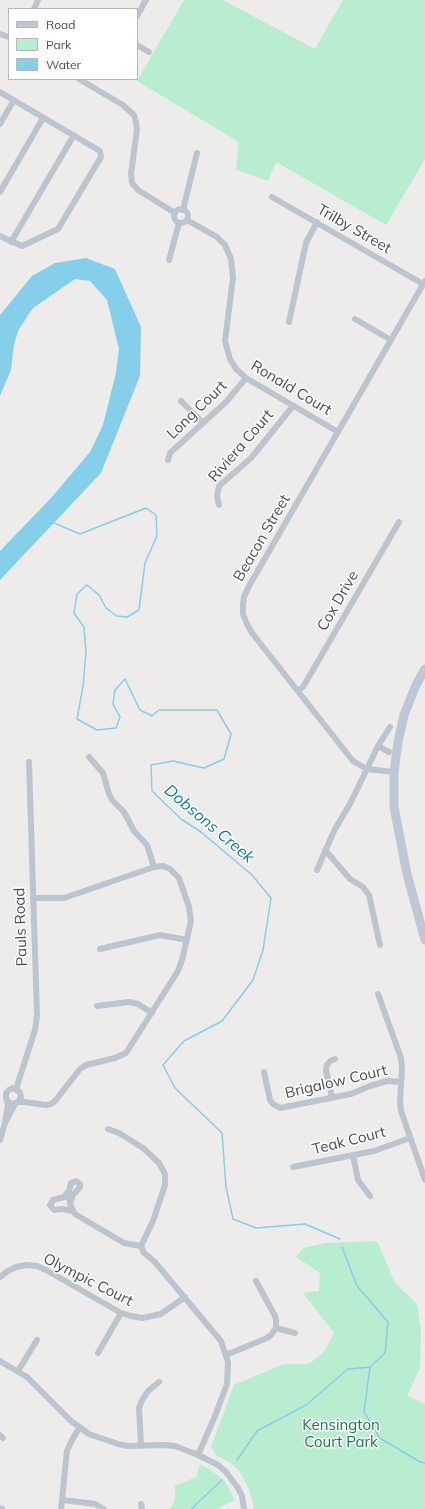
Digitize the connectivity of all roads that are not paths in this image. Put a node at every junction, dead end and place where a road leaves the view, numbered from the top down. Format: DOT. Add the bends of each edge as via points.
graph roads {
  1 [pos="146,0"];
  2 [pos="138,14"];
  3 [pos="138,46"];
  4 [pos="148,52"];
  5 [pos="81,80"];
  6 [pos="0,92"];
  7 [pos="14,100"];
  8 [pos="43,118"];
  9 [pos="0,124"];
  10 [pos="74,135"];
  11 [pos="197,153"];
  12 [pos="0,192"];
  13 [pos="272,197"];
  14 [pos="182,210"];
  15 [pos="175,213"];
  16 [pos="186,220"];
  17 [pos="317,222"];
  18 [pos="179,223"];
  19 [pos="0,236"];
  20 [pos="11,242"];
  21 [pos="169,260"];
  22 [pos="424,282"];
  23 [pos="355,320"];
  24 [pos="288,322"];
  25 [pos="391,340"];
  26 [pos="246,378"];
  27 [pos="181,401"];
  28 [pos="293,406"];
  29 [pos="203,423"];
  30 [pos="338,432"];
  31 [pos="168,460"];
  32 [pos="219,505"];
  33 [pos="399,522"];
  34 [pos="425,668"];
  35 [pos="298,691"];
  36 [pos="390,726"];
  37 [pos="378,746"];
  38 [pos="389,752"];
  39 [pos="89,757"];
  40 [pos="29,762"];
  41 [pos="367,768"];
  42 [pos="394,772"];
  43 [pos="325,850"];
  44 [pos="154,867"];
  45 [pos="317,870"];
  46 [pos="34,898"];
  47 [pos="187,940"];
  48 [pos="425,940"];
  49 [pos="380,945"];
  50 [pos="100,949"];
  51 [pos="378,994"];
  52 [pos="97,1006"];
  53 [pos="152,1013"];
  54 [pos="335,1060"];
  55 [pos="264,1072"];
  56 [pos="401,1082"];
  57 [pos="16,1088"];
  58 [pos="3,1092"];
  59 [pos="21,1094"];
  60 [pos="332,1097"];
  61 [pos="7,1101"];
  62 [pos="17,1103"];
  63 [pos="36,1104"];
  64 [pos="5,1123"];
  65 [pos="108,1129"];
  66 [pos="410,1138"];
  67 [pos="0,1140"];
  68 [pos="352,1155"];
  69 [pos="293,1167"];
  70 [pos="425,1180"];
  71 [pos="69,1191"];
  72 [pos="370,1196"];
  73 [pos="70,1203"];
  74 [pos="73,1211"];
  75 [pos="140,1246"];
  76 [pos="0,1277"];
  77 [pos="256,1281"];
  78 [pos="185,1297"];
  79 [pos="121,1313"];
  80 [pos="276,1328"];
  81 [pos="295,1333"];
  82 [pos="36,1340"];
  83 [pos="98,1353"];
  84 [pos="226,1355"];
  85 [pos="0,1360"];
  86 [pos="18,1371"];
  87 [pos="159,1382"];
  88 [pos="80,1428"];
  89 [pos="141,1445"];
  90 [pos="198,1455"];
  91 [pos="63,1500"];
  92 [pos="61,1509"];
  93 [pos="104,1509"];
  94 [pos="244,1509"];
  1 -- 2 [label="street"];
  3 -- 4 [label="street"];
  5 -- 15 [label="street" via="123,105 134,115 137,129 132,183 138,190"];
  6 -- 7 [label="street"];
  7 -- 8 [label="street"];
  7 -- 9 [label="street"];
  8 -- 10 [label="street"];
  8 -- 12 [label="street"];
  10 -- 20 [label="street"];
  10 -- 20 [label="street" via="100,151 101,157 58,229 22,246"];
  11 -- 14 [label="street"];
  13 -- 17 [label="street, Trilby Street"];
  14 -- 15 [label="street"];
  14 -- 16 [label="street" via="187,214"];
  15 -- 18 [label="street" via="175,220"];
  16 -- 18 [label="street"];
  16 -- 26 [label="street, Ronald Court" via="217,237 229,252 233,278 225,341 233,365"];
  17 -- 22 [label="street, Trilby Street"];
  17 -- 24 [label="street" via="306,243"];
  18 -- 21 [label="street"];
  19 -- 20 [label="street"];
  22 -- 25 [label="street, Beacon Street"];
  23 -- 25 [label="street"];
  25 -- 30 [label="street, Beacon Street"];
  26 -- 28 [label="street, Ronald Court"];
  26 -- 29 [label="street, Long Court" via="226,402"];
  27 -- 29 [label="street"];
  28 -- 30 [label="street, Ronald Court"];
  28 -- 32 [label="street, Riviera Court" via="251,458 219,486"];
  29 -- 31 [label="street, Long Court" via="170,453"];
  30 -- 35 [label="street, Beacon Street" via="244,597 246,624"];
  33 -- 35 [label="street, Cox Drive" via="303,687"];
  34 -- 42 [label="main road" via="404,715"];
  35 -- 41 [label="street, Beacon Street" via="353,761"];
  36 -- 37 [label="street"];
  37 -- 38 [label="street"];
  37 -- 41 [label="street"];
  39 -- 44 [label="street" via="103,773 112,800 127,816 134,831 147,845"];
  40 -- 46 [label="street, Pauls Road"];
  41 -- 42 [label="street, Beacon Street"];
  41 -- 43 [label="street"];
  42 -- 48 [label="main road" via="394,806 407,874"];
  43 -- 45 [label="street"];
  43 -- 49 [label="street" via="350,879 363,886 369,895"];
  44 -- 46 [label="street" via="64,898"];
  44 -- 47 [label="street" via="163,866 170,869 179,878 191,915"];
  46 -- 57 [label="street, Pauls Road" via="35,1030"];
  47 -- 50 [label="street" via="160,935"];
  47 -- 53 [label="street" via="178,971"];
  51 -- 56 [label="street" via="401,1058"];
  52 -- 53 [label="street" via="129,1002 138,1004"];
  53 -- 63 [label="street" via="126,1053 86,1065 55,1101 46,1106"];
  54 -- 60 [label="street" via="327,1064 326,1071"];
  55 -- 60 [label="street, Brigalow Court" via="270,1100 276,1107 285,1108"];
  56 -- 60 [label="street, Brigalow Court" via="387,1081 351,1094"];
  56 -- 66 [label="street" via="401,1111"];
  57 -- 58 [label="street"];
  57 -- 59 [label="street"];
  58 -- 61 [label="street"];
  59 -- 62 [label="street"];
  59 -- 63 [label="street"];
  61 -- 62 [label="street"];
  61 -- 64 [label="street"];
  62 -- 63 [label="street"];
  62 -- 64 [label="street"];
  64 -- 67 [label="street"];
  65 -- 75 [label="street" via="143,1148 159,1163 165,1174 165,1185 153,1221"];
  66 -- 68 [label="street, Teak Court" via="374,1151"];
  66 -- 70 [label="street"];
  68 -- 69 [label="street, Teak Court"];
  68 -- 72 [label="street" via="358,1180"];
  71 -- 73 [label="street"];
  71 -- 73 [label="street" via="71,1183 78,1182 80,1187"];
  71 -- 74 [label="street" via="64,1197 51,1201 50,1205 54,1210"];
  73 -- 74 [label="street"];
  74 -- 75 [label="street" via="124,1243"];
  75 -- 78 [label="street" via="144,1254 154,1261"];
  76 -- 79 [label="street, Olympic Court" via="16,1267 36,1266"];
  77 -- 80 [label="street" via="275,1316"];
  78 -- 79 [label="street, Olympic Court" via="170,1308 152,1316 142,1318"];
  78 -- 84 [label="street" via="218,1336"];
  79 -- 83 [label="street"];
  80 -- 81 [label="street"];
  80 -- 84 [label="street" via="267,1338"];
  82 -- 86 [label="street"];
  84 -- 90 [label="street" via="229,1369 227,1384"];
  85 -- 86 [label="street"];
  86 -- 88 [label="street"];
  87 -- 89 [label="street" via="140,1402"];
  88 -- 89 [label="street" via="107,1441 128,1446"];
  88 -- 91 [label="street" via="67,1452"];
  89 -- 90 [label="street" via="175,1446"];
  90 -- 94 [label="street" via="218,1465 233,1479 242,1496"];
  91 -- 92 [label="street"];
  91 -- 93 [label="street" via="95,1504"];
}
